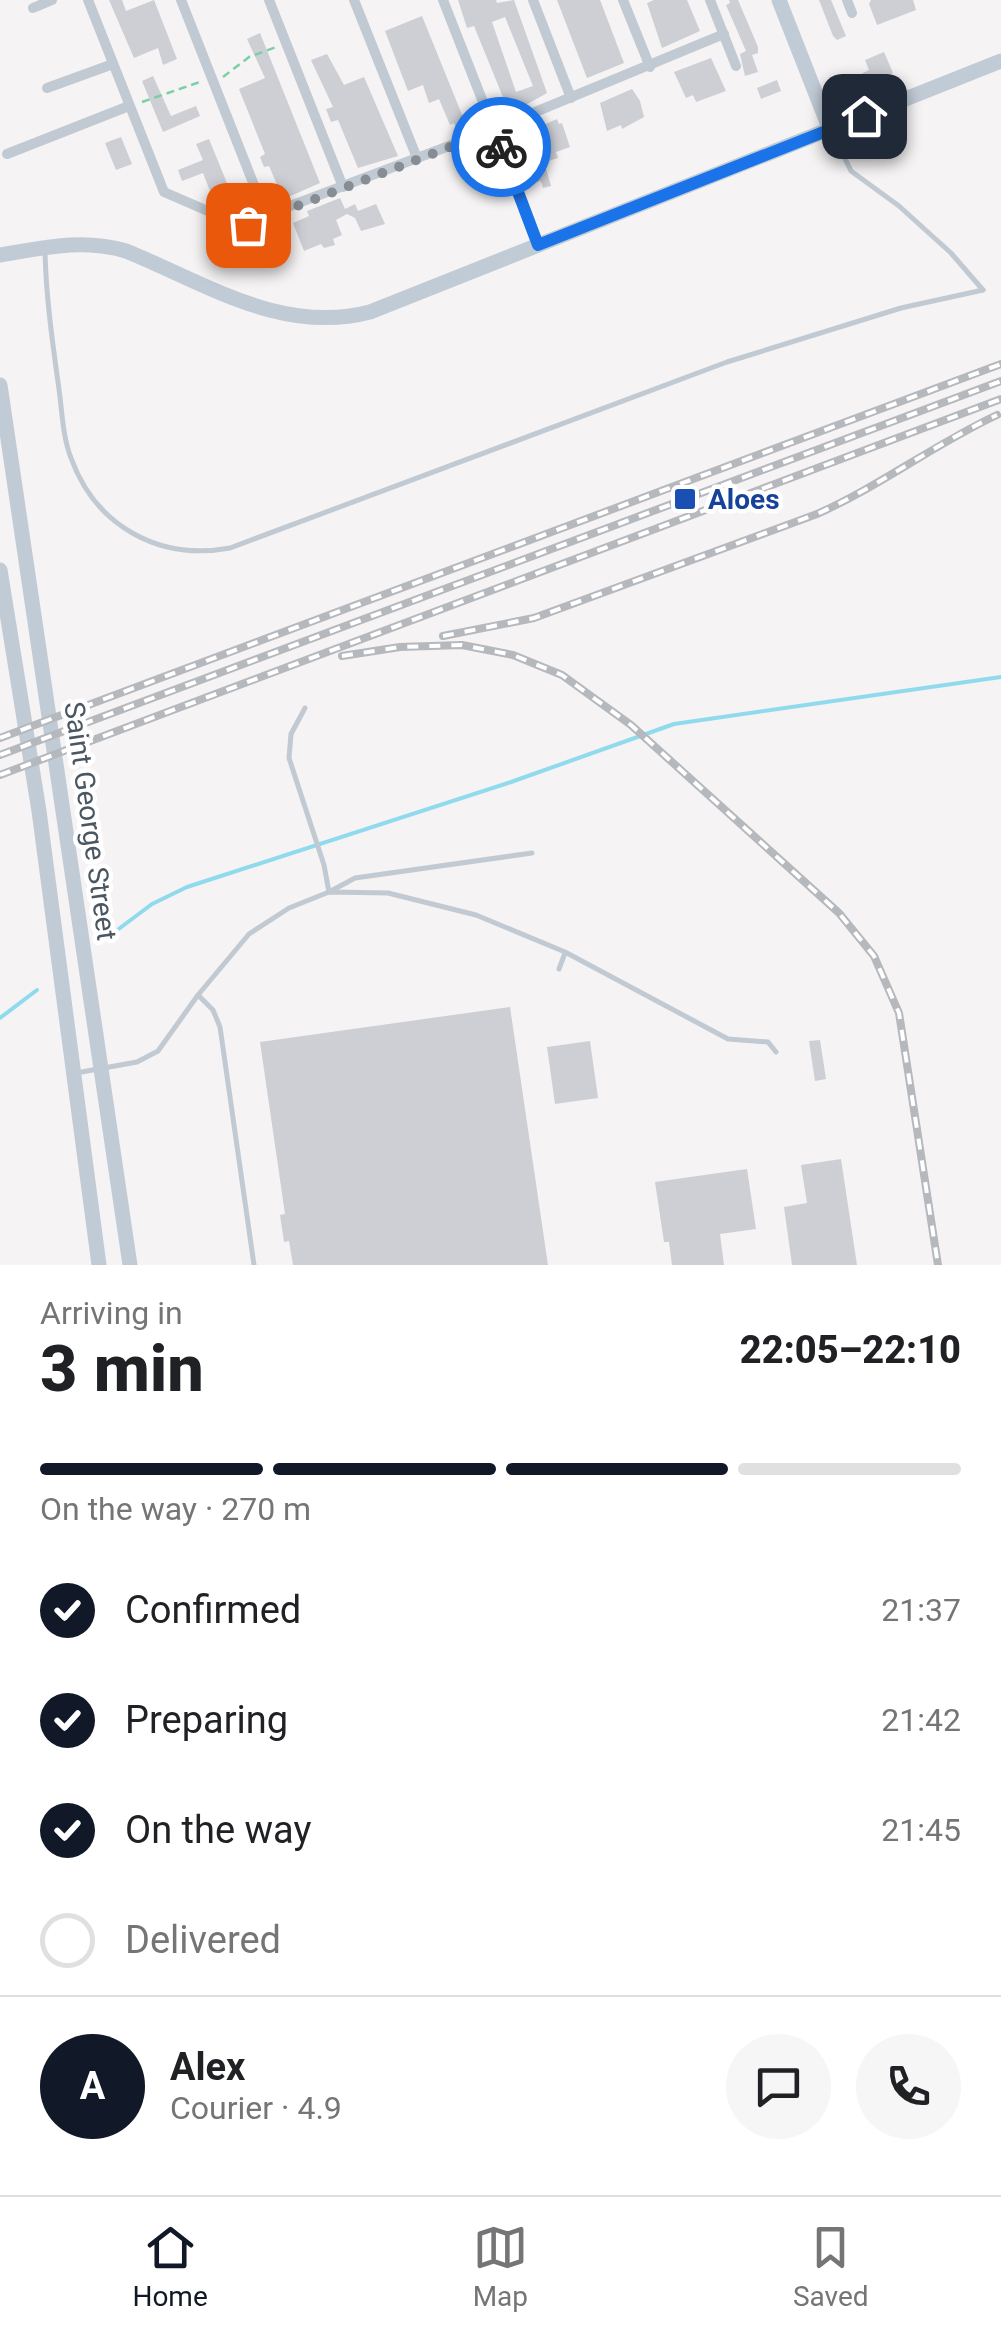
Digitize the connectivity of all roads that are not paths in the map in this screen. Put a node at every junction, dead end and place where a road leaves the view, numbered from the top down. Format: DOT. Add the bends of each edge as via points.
graph roads {
  1 [pos="52,0"];
  2 [pos="88,0"];
  3 [pos="181,0"];
  4 [pos="269,0"];
  5 [pos="354,0"];
  6 [pos="443,0"];
  7 [pos="533,0"];
  8 [pos="623,0"];
  9 [pos="710,0"];
  10 [pos="780,0"];
  11 [pos="848,0"];
  12 [pos="33,8"];
  13 [pos="852,13"];
  14 [pos="724,34"];
  15 [pos="1001,62"];
  16 [pos="113,64"];
  17 [pos="736,66"];
  18 [pos="650,67"];
  19 [pos="47,88"];
  20 [pos="571,98"];
  21 [pos="130,106"];
  22 [pos="494,130"];
  23 [pos="830,130"];
  24 [pos="8,154"];
  25 [pos="417,158"];
  26 [pos="343,188"];
  27 [pos="267,218"];
  28 [pos="538,245"];
  29 [pos="45,248"];
  30 [pos="0,255"];
  31 [pos="0,385"];
  32 [pos="0,570"];
  33 [pos="305,708"];
  34 [pos="532,852"];
  35 [pos="329,892"];
  36 [pos="565,952"];
  37 [pos="559,969"];
  38 [pos="198,995"];
  39 [pos="776,1052"];
  40 [pos="102,1068"];
  41 [pos="73,1074"];
  42 [pos="100,1265"];
  43 [pos="130,1265"];
  44 [pos="254,1265"];
  1 -- 12 [label="street"];
  2 -- 16 [label="street"];
  3 -- 27 [label="street"];
  4 -- 26 [label="street"];
  5 -- 25 [label="street"];
  6 -- 22 [label="street"];
  7 -- 20 [label="street"];
  8 -- 18 [label="street"];
  9 -- 14 [label="street"];
  10 -- 23 [label="main road"];
  11 -- 13 [label="street"];
  14 -- 17 [label="street"];
  14 -- 18 [label="street"];
  15 -- 23 [label="main road"];
  16 -- 19 [label="street"];
  16 -- 21 [label="street"];
  18 -- 20 [label="street"];
  20 -- 22 [label="street"];
  21 -- 24 [label="street"];
  21 -- 27 [label="street" via="171,198 240,226"];
  22 -- 25 [label="street"];
  22 -- 28 [label="street"];
  23 -- 28 [label="main road"];
  23 -- 29 [label="lane" via="851,170 899,206 983,290 727,362 214,551 172,550 137,538 108,516 82,481 68,452"];
  25 -- 26 [label="street"];
  26 -- 27 [label="street"];
  28 -- 29 [label="main road" via="370,312 319,320 265,309 111,247"];
  29 -- 30 [label="main road"];
  31 -- 40 [label="main road, Saint George Street"];
  32 -- 41 [label="main road, Saint George Street"];
  33 -- 35 [label="lane" via="288,745"];
  34 -- 35 [label="lane" via="355,878"];
  35 -- 36 [label="lane" via="388,893 476,916"];
  35 -- 38 [label="lane" via="248,934"];
  36 -- 37 [label="lane"];
  36 -- 39 [label="lane" via="728,1040 768,1042"];
  38 -- 40 [label="lane" via="158,1051"];
  38 -- 44 [label="lane" via="220,1027"];
  40 -- 41 [label="lane"];
  40 -- 43 [label="main road, Saint George Street"];
  41 -- 42 [label="main road, Saint George Street"];
}
